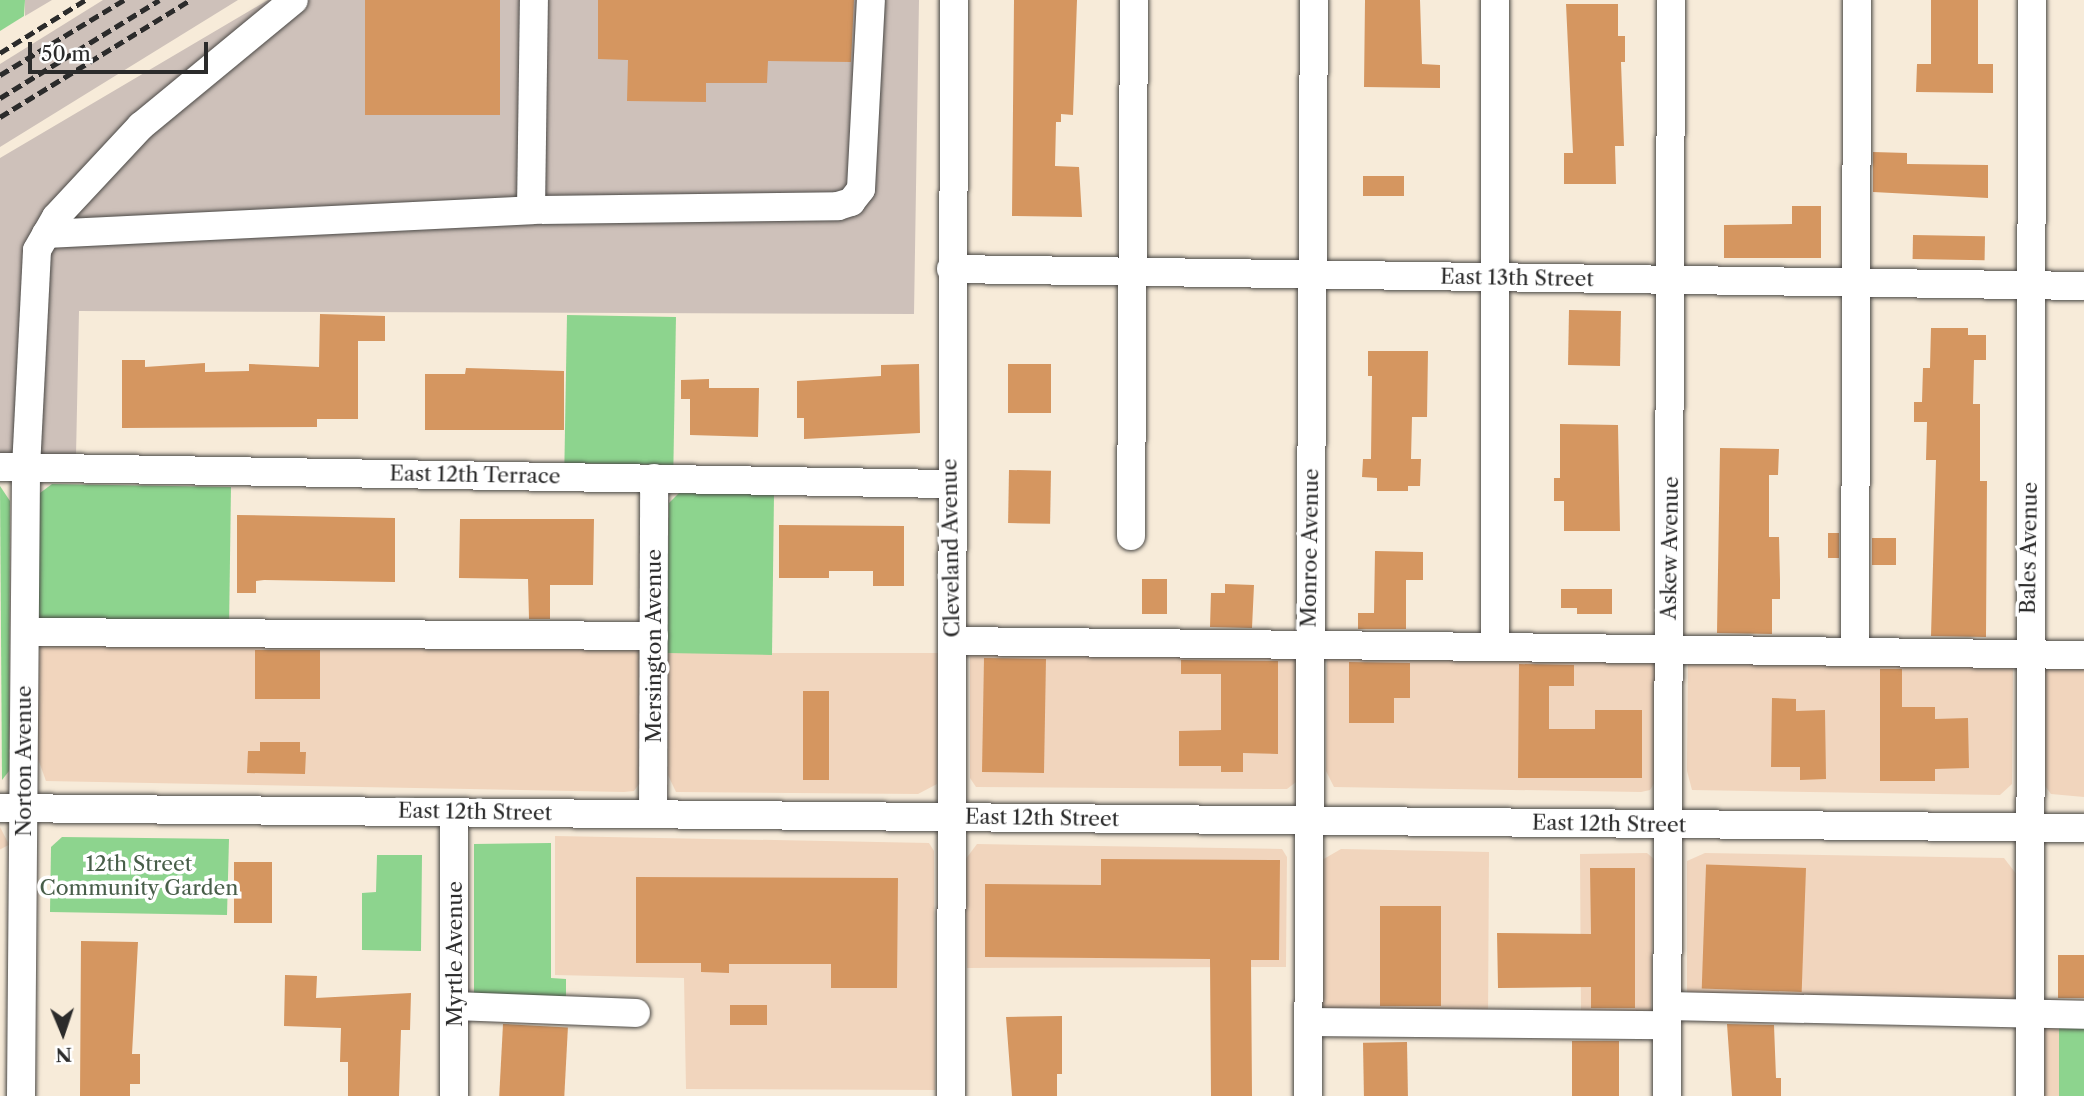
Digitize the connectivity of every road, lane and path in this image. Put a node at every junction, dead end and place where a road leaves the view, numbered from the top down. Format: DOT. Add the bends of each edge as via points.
graph roads {
  1 [pos="294,0"];
  2 [pos="534,0"];
  3 [pos="871,0"];
  4 [pos="954,0"];
  5 [pos="1134,0"];
  6 [pos="1314,0"];
  7 [pos="1495,0"];
  8 [pos="1671,0"];
  9 [pos="1857,0"];
  10 [pos="2032,0"];
  11 [pos="531,210"];
  12 [pos="46,234"];
  13 [pos="951,269"];
  14 [pos="1133,272"];
  15 [pos="1314,276"];
  16 [pos="1495,278"];
  17 [pos="1672,281"];
  18 [pos="1856,283"];
  19 [pos="2032,285"];
  20 [pos="2084,286"];
  21 [pos="13,468"];
  22 [pos="654,478"];
  23 [pos="950,484"];
  24 [pos="1131,536"];
  25 [pos="25,632"];
  26 [pos="654,636"];
  27 [pos="952,641"];
  28 [pos="1308,642"];
  29 [pos="1495,646"];
  30 [pos="1669,649"];
  31 [pos="1855,651"];
  32 [pos="2027,654"];
  33 [pos="2084,654"];
  34 [pos="12,808"];
  35 [pos="454,812"];
  36 [pos="653,814"];
  37 [pos="954,817"];
  38 [pos="1307,820"];
  39 [pos="1668,824"];
  40 [pos="2031,828"];
  41 [pos="2084,828"];
  42 [pos="456,1006"];
  43 [pos="636,1013"];
  44 [pos="2031,1015"];
  45 [pos="2084,1015"];
  46 [pos="1667,1016"];
  47 [pos="1308,1022"];
  48 [pos="21,1096"];
  49 [pos="454,1096"];
  50 [pos="951,1096"];
  51 [pos="1308,1096"];
  52 [pos="1667,1096"];
  53 [pos="2030,1096"];
  1 -- 12 [label="street" via="141,126"];
  2 -- 11 [label="street"];
  3 -- 11 [label="street" via="861,189 851,202 838,206"];
  4 -- 13 [label="street, Cleveland Avenue"];
  5 -- 14 [label="street"];
  6 -- 15 [label="street, Monroe Avenue"];
  7 -- 16 [label="street"];
  8 -- 17 [label="street, Askew Avenue"];
  9 -- 18 [label="street"];
  10 -- 19 [label="street, Bales Avenue"];
  11 -- 12 [label="street"];
  12 -- 21 [label="street, Norton Avenue" via="37,250"];
  13 -- 14 [label="street, East 13th Street"];
  13 -- 23 [label="street, Cleveland Avenue"];
  14 -- 15 [label="street, East 13th Street"];
  14 -- 24 [label="street"];
  15 -- 16 [label="street, East 13th Street"];
  15 -- 28 [label="street, Monroe Avenue"];
  16 -- 17 [label="street, East 13th Street"];
  16 -- 29 [label="street"];
  17 -- 18 [label="street, East 13th Street"];
  17 -- 30 [label="street, Askew Avenue"];
  18 -- 19 [label="street, East 13th Street"];
  18 -- 31 [label="street"];
  19 -- 20 [label="street, East 13th Street"];
  19 -- 32 [label="street, Bales Avenue"];
  21 -- 22 [label="street, East 12th Terrace"];
  21 -- 25 [label="street, Norton Avenue"];
  22 -- 23 [label="street, East 12th Terrace"];
  22 -- 26 [label="street, Mersington Avenue"];
  23 -- 27 [label="street, Cleveland Avenue"];
  25 -- 26 [label="street"];
  25 -- 34 [label="street, Norton Avenue"];
  26 -- 36 [label="street, Mersington Avenue"];
  27 -- 28 [label="street"];
  27 -- 37 [label="street, Cleveland Avenue"];
  28 -- 29 [label="street"];
  28 -- 38 [label="street, Monroe Avenue"];
  29 -- 30 [label="street"];
  30 -- 31 [label="street"];
  30 -- 39 [label="street, Askew Avenue"];
  31 -- 32 [label="street"];
  32 -- 33 [label="street"];
  32 -- 40 [label="street, Bales Avenue"];
  34 -- 35 [label="street, East 12th Street"];
  34 -- 48 [label="street, Norton Avenue"];
  35 -- 36 [label="street, East 12th Street"];
  35 -- 42 [label="street, Myrtle Avenue"];
  36 -- 37 [label="street, East 12th Street"];
  37 -- 38 [label="street, East 12th Street"];
  37 -- 50 [label="street, Cleveland Avenue"];
  38 -- 39 [label="street, East 12th Street"];
  38 -- 47 [label="street, Monroe Avenue"];
  39 -- 40 [label="street, East 12th Street"];
  39 -- 46 [label="street, Askew Avenue"];
  40 -- 41 [label="street, East 12th Street"];
  40 -- 44 [label="street, Bales Avenue"];
  42 -- 43 [label="street"];
  42 -- 49 [label="street, Myrtle Avenue"];
  44 -- 45 [label="street"];
  44 -- 46 [label="street"];
  44 -- 53 [label="street, Bales Avenue"];
  46 -- 47 [label="street"];
  46 -- 52 [label="street, Askew Avenue"];
  47 -- 51 [label="street, Monroe Avenue"];
}
